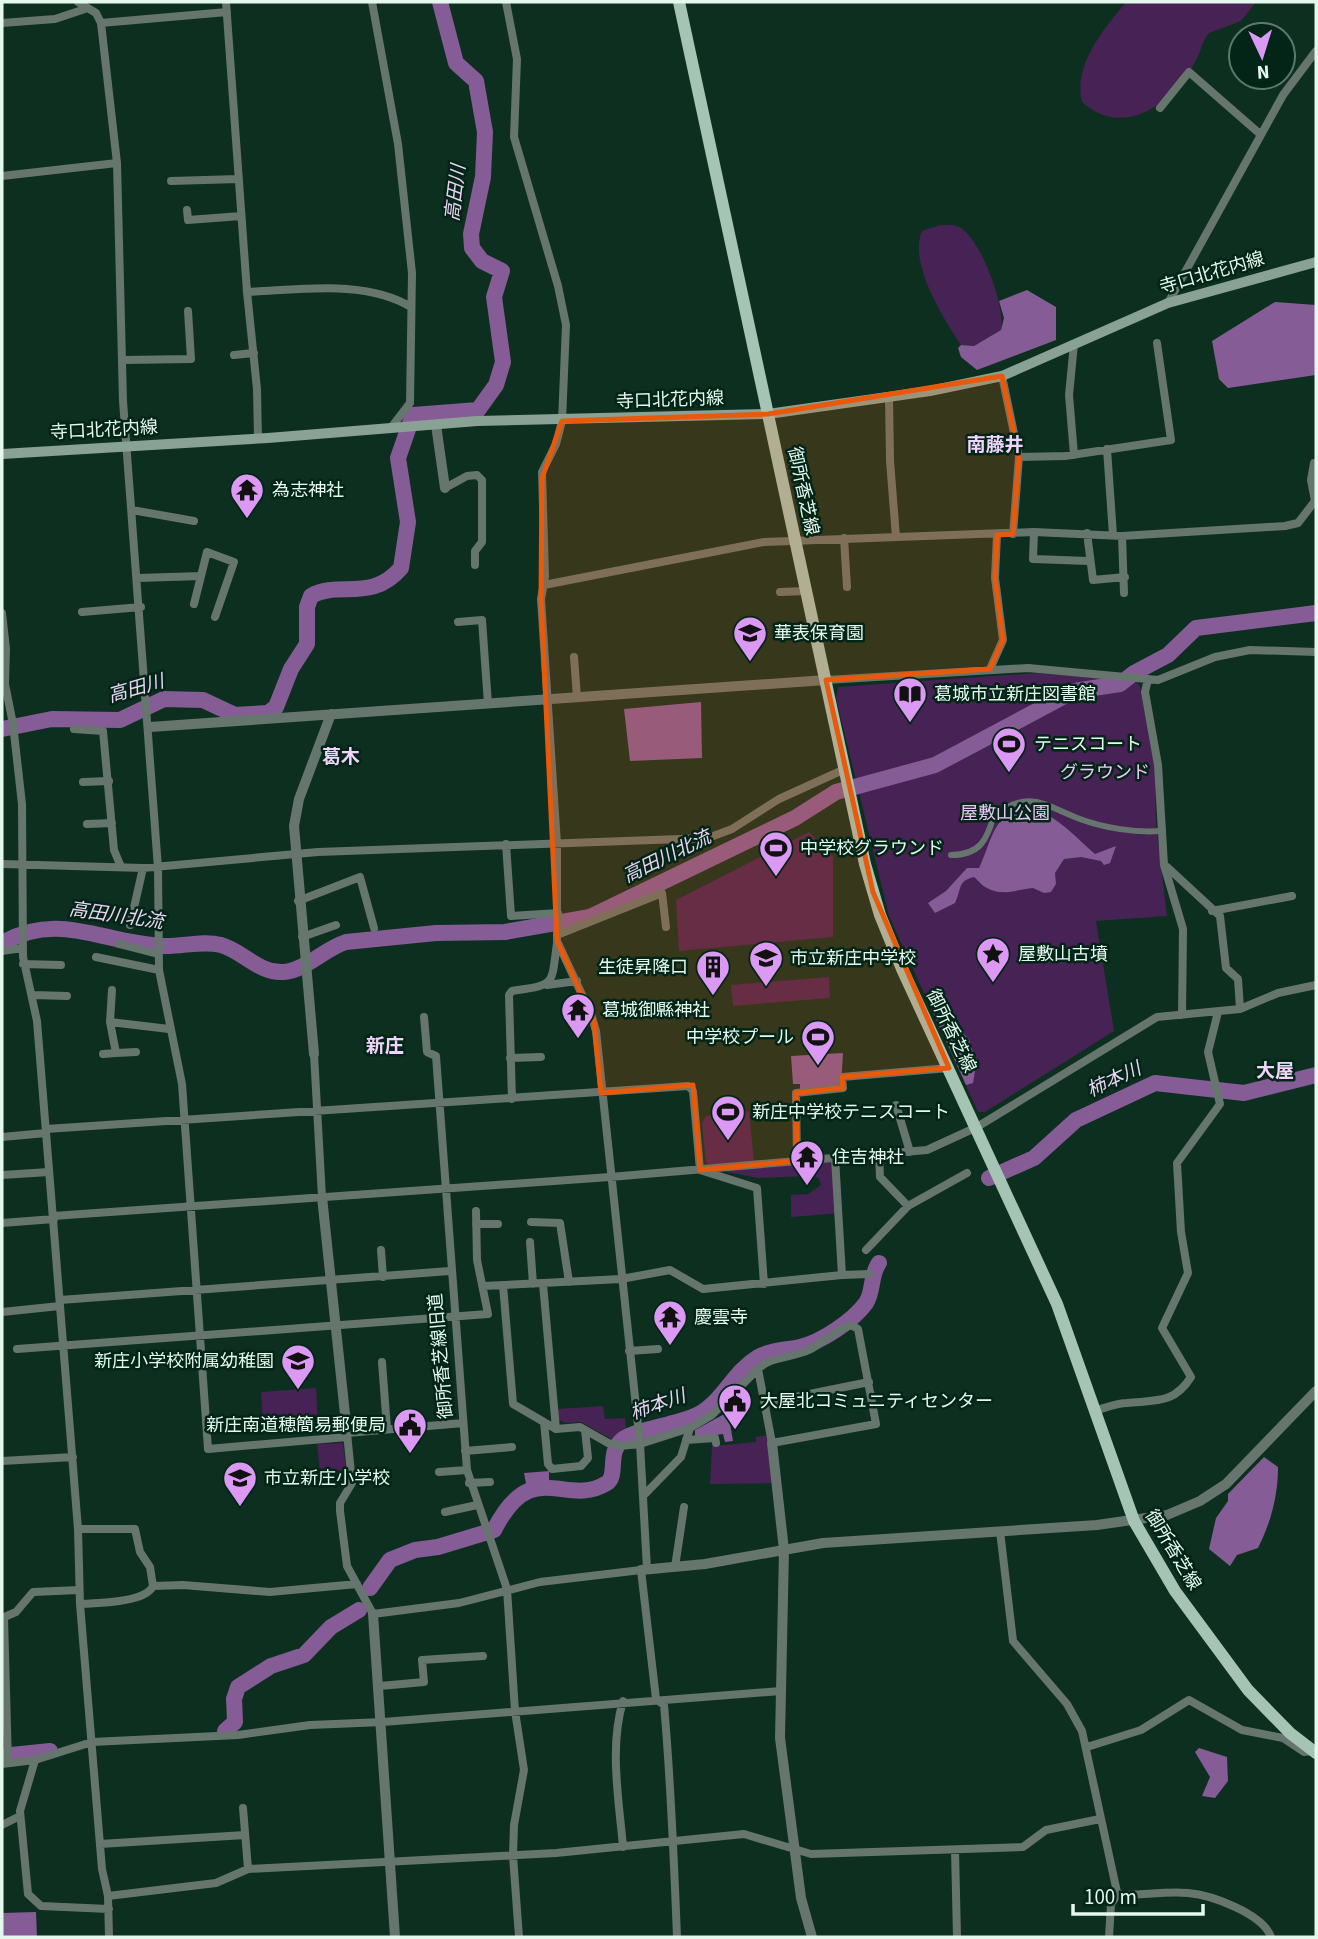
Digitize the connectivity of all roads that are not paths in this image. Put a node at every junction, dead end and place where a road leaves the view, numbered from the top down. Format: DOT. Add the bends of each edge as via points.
graph roads {
  1 [pos="79,2"];
  2 [pos="99,2"];
  3 [pos="226,2"];
  4 [pos="372,2"];
  5 [pos="506,2"];
  6 [pos="679,2"];
  7 [pos="88,8"];
  8 [pos="227,12"];
  9 [pos="100,20"];
  10 [pos="2,23"];
  11 [pos="1316,51"];
  12 [pos="1160,108"];
  13 [pos="1260,134"];
  14 [pos="117,163"];
  15 [pos="2,176"];
  16 [pos="238,179"];
  17 [pos="171,181"];
  18 [pos="187,210"];
  19 [pos="241,216"];
  20 [pos="1316,262"];
  21 [pos="247,292"];
  22 [pos="1168,303"];
  23 [pos="411,307"];
  24 [pos="188,311"];
  25 [pos="1157,343"];
  26 [pos="1074,344"];
  27 [pos="254,354"];
  28 [pos="234,355"];
  29 [pos="122,360"];
  30 [pos="1002,376"];
  31 [pos="889,396"];
  32 [pos="768,414"];
  33 [pos="562,421"];
  34 [pos="436,425"];
  35 [pos="396,429"];
  36 [pos="258,439"];
  37 [pos="127,446"];
  38 [pos="1107,449"];
  39 [pos="2,454"];
  40 [pos="1074,454"];
  41 [pos="1019,457"];
  42 [pos="1314,463"];
  43 [pos="445,488"];
  44 [pos="132,510"];
  45 [pos="194,521"];
  46 [pos="1034,532"];
  47 [pos="1087,533"];
  48 [pos="1013,534"];
  49 [pos="997,535"];
  50 [pos="1118,536"];
  51 [pos="896,537"];
  52 [pos="844,538"];
  53 [pos="795,541"];
  54 [pos="1089,561"];
  55 [pos="475,565"];
  56 [pos="201,576"];
  57 [pos="1125,577"];
  58 [pos="138,578"];
  59 [pos="544,585"];
  60 [pos="847,586"];
  61 [pos="806,591"];
  62 [pos="780,592"];
  63 [pos="1124,593"];
  64 [pos="194,604"];
  65 [pos="141,607"];
  66 [pos="82,612"];
  67 [pos="2,613"];
  68 [pos="215,617"];
  69 [pos="458,622"];
  70 [pos="4,649"];
  71 [pos="1316,652"];
  72 [pos="574,657"];
  73 [pos="990,669"];
  74 [pos="1148,679"];
  75 [pos="826,680"];
  76 [pos="577,697"];
  77 [pos="548,699"];
  78 [pos="488,704"];
  79 [pos="331,714"];
  80 [pos="150,727"];
  81 [pos="75,729"];
  82 [pos="109,781"];
  83 [pos="83,782"];
  84 [pos="847,782"];
  85 [pos="988,806"];
  86 [pos="994,815"];
  87 [pos="112,822"];
  88 [pos="87,824"];
  89 [pos="1161,831"];
  90 [pos="506,844"];
  91 [pos="557,844"];
  92 [pos="295,854"];
  93 [pos="951,855"];
  94 [pos="22,863"];
  95 [pos="2,864"];
  96 [pos="1164,865"];
  97 [pos="121,867"];
  98 [pos="159,867"];
  99 [pos="144,869"];
  100 [pos="1292,896"];
  101 [pos="298,901"];
  102 [pos="1212,911"];
  103 [pos="558,913"];
  104 [pos="131,925"];
  105 [pos="336,925"];
  106 [pos="666,927"];
  107 [pos="374,928"];
  108 [pos="557,936"];
  109 [pos="302,937"];
  110 [pos="119,944"];
  111 [pos="22,948"];
  112 [pos="2,951"];
  113 [pos="158,954"];
  114 [pos="96,957"];
  115 [pos="23,964"];
  116 [pos="61,965"];
  117 [pos="159,970"];
  118 [pos="577,981"];
  119 [pos="547,985"];
  120 [pos="1316,985"];
  121 [pos="112,990"];
  122 [pos="33,995"];
  123 [pos="67,996"];
  124 [pos="1240,1009"];
  125 [pos="1218,1012"];
  126 [pos="1182,1014"];
  127 [pos="424,1017"];
  128 [pos="110,1022"];
  129 [pos="169,1028"];
  130 [pos="136,1052"];
  131 [pos="116,1053"];
  132 [pos="103,1054"];
  133 [pos="314,1054"];
  134 [pos="541,1056"];
  135 [pos="510,1059"];
  136 [pos="949,1068"];
  137 [pos="601,1093"];
  138 [pos="512,1099"];
  139 [pos="439,1104"];
  140 [pos="896,1105"];
  141 [pos="318,1112"];
  142 [pos="184,1121"];
  143 [pos="977,1127"];
  144 [pos="46,1131"];
  145 [pos="2,1137"];
  146 [pos="910,1152"];
  147 [pos="879,1155"];
  148 [pos="835,1158"];
  149 [pos="797,1161"];
  150 [pos="700,1170"];
  151 [pos="49,1172"];
  152 [pos="967,1173"];
  153 [pos="2,1175"];
  154 [pos="610,1177"];
  155 [pos="444,1188"];
  156 [pos="322,1197"];
  157 [pos="190,1206"];
  158 [pos="908,1206"];
  159 [pos="476,1211"];
  160 [pos="53,1217"];
  161 [pos="531,1222"];
  162 [pos="2,1223"];
  163 [pos="476,1224"];
  164 [pos="498,1224"];
  165 [pos="530,1242"];
  166 [pos="381,1250"];
  167 [pos="866,1250"];
  168 [pos="450,1271"];
  169 [pos="870,1274"];
  170 [pos="842,1275"];
  171 [pos="383,1277"];
  172 [pos="621,1279"];
  173 [pos="329,1280"];
  174 [pos="569,1282"];
  175 [pos="533,1284"];
  176 [pos="543,1284"];
  177 [pos="764,1284"];
  178 [pos="503,1285"];
  179 [pos="482,1286"];
  180 [pos="197,1290"];
  181 [pos="60,1303"];
  182 [pos="2,1312"];
  183 [pos="454,1317"];
  184 [pos="333,1327"];
  185 [pos="200,1335"];
  186 [pos="64,1346"];
  187 [pos="18,1349"];
  188 [pos="658,1349"];
  189 [pos="629,1351"];
  190 [pos="382,1362"];
  191 [pos="758,1369"];
  192 [pos="869,1382"];
  193 [pos="1316,1391"];
  194 [pos="765,1403"];
  195 [pos="1094,1411"];
  196 [pos="544,1422"];
  197 [pos="463,1423"];
  198 [pos="690,1427"];
  199 [pos="387,1429"];
  200 [pos="556,1429"];
  201 [pos="585,1430"];
  202 [pos="347,1435"];
  203 [pos="639,1436"];
  204 [pos="686,1440"];
  205 [pos="716,1443"];
  206 [pos="772,1443"];
  207 [pos="512,1447"];
  208 [pos="465,1451"];
  209 [pos="73,1457"];
  210 [pos="2,1461"];
  211 [pos="467,1471"];
  212 [pos="439,1472"];
  213 [pos="490,1482"];
  214 [pos="469,1483"];
  215 [pos="645,1493"];
  216 [pos="477,1504"];
  217 [pos="684,1507"];
  218 [pos="444,1512"];
  219 [pos="1134,1521"];
  220 [pos="78,1530"];
  221 [pos="1000,1531"];
  222 [pos="784,1550"];
  223 [pos="675,1567"];
  224 [pos="644,1569"];
  225 [pos="357,1584"];
  226 [pos="153,1586"];
  227 [pos="507,1589"];
  228 [pos="79,1590"];
  229 [pos="80,1604"];
  230 [pos="373,1614"];
  231 [pos="3,1618"];
  232 [pos="483,1656"];
  233 [pos="380,1686"];
  234 [pos="781,1691"];
  235 [pos="656,1699"];
  236 [pos="623,1702"];
  237 [pos="515,1711"];
  238 [pos="383,1722"];
  239 [pos="1283,1733"];
  240 [pos="92,1742"];
  241 [pos="1087,1747"];
  242 [pos="1315,1752"];
  243 [pos="6,1760"];
  244 [pos="35,1760"];
  245 [pos="243,1808"];
  246 [pos="20,1816"];
  247 [pos="1100,1819"];
  248 [pos="2,1825"];
  249 [pos="245,1835"];
  250 [pos="671,1840"];
  251 [pos="100,1844"];
  252 [pos="623,1847"];
  253 [pos="794,1848"];
  254 [pos="955,1850"];
  255 [pos="513,1856"];
  256 [pos="391,1859"];
  257 [pos="248,1869"];
  258 [pos="1119,1893"];
  259 [pos="108,1896"];
  260 [pos="108,1909"];
  261 [pos="109,1937"];
  262 [pos="396,1937"];
  263 [pos="519,1937"];
  264 [pos="677,1937"];
  265 [pos="812,1937"];
  266 [pos="957,1937"];
  267 [pos="1109,1937"];
  268 [pos="1271,1937"];
  1 -- 7 [label="street"];
  2 -- 9 [label="street"];
  3 -- 8 [label="street"];
  4 -- 23 [label="street" via="400,161 412,272"];
  5 -- 33 [label="street" via="517,59 514,137 564,307"];
  6 -- 32 [label="main road, 御所香芝線"];
  7 -- 9 [label="street"];
  7 -- 10 [label="street" via="55,19"];
  8 -- 9 [label="street"];
  8 -- 16 [label="street"];
  9 -- 14 [label="street"];
  11 -- 13 [label="street"];
  12 -- 13 [label="street" via="1189,72"];
  13 -- 22 [label="street"];
  14 -- 15 [label="street"];
  14 -- 29 [label="street"];
  16 -- 17 [label="street"];
  16 -- 19 [label="street"];
  18 -- 19 [label="street" via="188,220"];
  19 -- 21 [label="street"];
  20 -- 22 [label="main road, 寺口北花内線"];
  21 -- 23 [label="street" via="343,290 393,296"];
  21 -- 27 [label="street"];
  22 -- 26 [label="main road, 寺口北花内線"];
  23 -- 35 [label="street" via="410,403"];
  24 -- 29 [label="street" via="191,359"];
  25 -- 38 [label="street" via="1171,440"];
  26 -- 30 [label="main road, 寺口北花内線"];
  26 -- 40 [label="street" via="1069,395"];
  27 -- 28 [label="street"];
  27 -- 36 [label="street"];
  29 -- 37 [label="street"];
  30 -- 31 [label="main road, 寺口北花内線"];
  30 -- 41 [label="street"];
  31 -- 32 [label="main road, 寺口北花内線"];
  31 -- 51 [label="street"];
  32 -- 33 [label="main road, 寺口北花内線"];
  32 -- 53 [label="main road, 御所香芝線"];
  33 -- 34 [label="main road, 寺口北花内線"];
  33 -- 59 [label="street" via="542,472"];
  34 -- 35 [label="main road, 寺口北花内線"];
  34 -- 43 [label="street"];
  35 -- 36 [label="main road, 寺口北花内線"];
  36 -- 37 [label="main road, 寺口北花内線"];
  37 -- 39 [label="main road, 寺口北花内線"];
  37 -- 44 [label="street"];
  38 -- 40 [label="street"];
  38 -- 50 [label="street"];
  40 -- 41 [label="street"];
  41 -- 48 [label="street"];
  42 -- 50 [label="street" via="1315,501 1297,523"];
  43 -- 55 [label="street" via="467,475 481,480 482,542 475,551"];
  44 -- 45 [label="street"];
  44 -- 58 [label="street"];
  46 -- 47 [label="street"];
  46 -- 48 [label="street"];
  46 -- 54 [label="street" via="1033,559"];
  47 -- 50 [label="street"];
  47 -- 54 [label="street"];
  48 -- 49 [label="street"];
  49 -- 51 [label="street"];
  49 -- 73 [label="street" via="995,578 1003,640"];
  50 -- 57 [label="street"];
  51 -- 52 [label="street"];
  52 -- 53 [label="street"];
  52 -- 60 [label="street"];
  53 -- 59 [label="street" via="738,545"];
  53 -- 61 [label="main road, 御所香芝線"];
  54 -- 57 [label="street" via="1093,580"];
  56 -- 58 [label="street"];
  56 -- 64 [label="street"];
  56 -- 68 [label="street" via="207,552 234,562"];
  57 -- 63 [label="street"];
  58 -- 65 [label="street"];
  59 -- 77 [label="street"];
  61 -- 62 [label="street"];
  61 -- 75 [label="main road, 御所香芝線"];
  65 -- 66 [label="street"];
  65 -- 80 [label="street"];
  67 -- 70 [label="street"];
  69 -- 78 [label="street" via="482,620"];
  70 -- 94 [label="street" via="22,804"];
  71 -- 74 [label="street" via="1250,650 1215,657 1158,680"];
  72 -- 76 [label="street"];
  73 -- 74 [label="street"];
  73 -- 75 [label="street"];
  74 -- 89 [label="street" via="1145,692 1158,765"];
  75 -- 76 [label="street"];
  75 -- 84 [label="main road, 御所香芝線"];
  76 -- 77 [label="street"];
  77 -- 78 [label="street"];
  77 -- 91 [label="street"];
  78 -- 79 [label="street"];
  79 -- 80 [label="street"];
  79 -- 92 [label="street" via="296,814"];
  80 -- 98 [label="street"];
  81 -- 82 [label="street" via="103,731"];
  82 -- 83 [label="street"];
  82 -- 87 [label="street"];
  84 -- 91 [label="street" via="779,799 720,835"];
  84 -- 136 [label="main road, 御所香芝線" via="880,915"];
  85 -- 86 [label="street"];
  86 -- 89 [label="street" via="1011,803 1036,799 1082,820 1139,832"];
  86 -- 93 [label="street" via="984,845 967,855"];
  87 -- 88 [label="street"];
  87 -- 97 [label="street" via="114,850"];
  89 -- 96 [label="street"];
  90 -- 91 [label="street"];
  90 -- 92 [label="street"];
  90 -- 103 [label="street" via="511,916"];
  91 -- 103 [label="street"];
  92 -- 98 [label="street"];
  92 -- 101 [label="street"];
  94 -- 95 [label="street"];
  94 -- 97 [label="street"];
  94 -- 111 [label="street"];
  96 -- 102 [label="street"];
  96 -- 126 [label="street" via="1183,929"];
  97 -- 99 [label="street"];
  98 -- 99 [label="street"];
  98 -- 113 [label="street"];
  99 -- 104 [label="street"];
  100 -- 102 [label="street"];
  101 -- 107 [label="street" via="360,877"];
  101 -- 109 [label="street"];
  102 -- 124 [label="street" via="1220,916 1226,968 1238,979"];
  103 -- 108 [label="street"];
  105 -- 109 [label="street"];
  106 -- 108 [label="street" via="662,893"];
  108 -- 118 [label="street"];
  108 -- 119 [label="street" via="552,980"];
  109 -- 133 [label="street"];
  110 -- 113 [label="street"];
  111 -- 112 [label="street"];
  111 -- 115 [label="street"];
  113 -- 117 [label="street"];
  114 -- 117 [label="street"];
  115 -- 116 [label="street"];
  115 -- 122 [label="street"];
  117 -- 129 [label="street"];
  118 -- 119 [label="street"];
  118 -- 137 [label="street" via="596,1031"];
  119 -- 135 [label="street" via="512,990 509,995"];
  120 -- 124 [label="street" via="1278,993"];
  121 -- 128 [label="street"];
  122 -- 123 [label="street"];
  122 -- 144 [label="street"];
  124 -- 125 [label="street"];
  125 -- 126 [label="street"];
  125 -- 195 [label="street" via="1208,1052 1220,1104 1177,1163 1188,1273 1162,1328 1191,1377 1182,1391 1152,1403 1126,1402"];
  126 -- 143 [label="street" via="1140,1025"];
  127 -- 139 [label="street" via="427,1052 436,1056"];
  128 -- 129 [label="street"];
  128 -- 131 [label="street"];
  129 -- 142 [label="street" via="180,1073"];
  130 -- 131 [label="street"];
  131 -- 132 [label="street"];
  133 -- 141 [label="street"];
  134 -- 135 [label="street"];
  135 -- 138 [label="street"];
  136 -- 143 [label="main road, 御所香芝線"];
  136 -- 149 [label="street" via="842,1077 843,1088 796,1093"];
  137 -- 138 [label="street"];
  137 -- 150 [label="street" via="688,1086 693,1091"];
  137 -- 154 [label="street"];
  138 -- 139 [label="street"];
  139 -- 141 [label="street"];
  139 -- 155 [label="street"];
  140 -- 146 [label="street"];
  141 -- 142 [label="street"];
  141 -- 156 [label="street"];
  142 -- 144 [label="street"];
  142 -- 157 [label="street"];
  143 -- 146 [label="street" via="937,1146"];
  143 -- 195 [label="main road, 御所香芝線" via="1058,1304"];
  144 -- 145 [label="street"];
  144 -- 151 [label="street"];
  146 -- 147 [label="street"];
  147 -- 148 [label="street"];
  147 -- 158 [label="street" via="880,1177"];
  148 -- 149 [label="street"];
  148 -- 170 [label="street"];
  149 -- 150 [label="street"];
  150 -- 154 [label="street"];
  150 -- 177 [label="street" via="757,1188"];
  151 -- 153 [label="street"];
  151 -- 160 [label="street"];
  152 -- 158 [label="street"];
  154 -- 155 [label="street"];
  154 -- 172 [label="street"];
  155 -- 156 [label="street"];
  155 -- 168 [label="street"];
  156 -- 157 [label="street"];
  156 -- 173 [label="street"];
  157 -- 160 [label="street"];
  157 -- 180 [label="street"];
  158 -- 167 [label="street"];
  159 -- 163 [label="street"];
  160 -- 162 [label="street"];
  160 -- 181 [label="street"];
  161 -- 174 [label="street" via="560,1223"];
  163 -- 164 [label="street"];
  163 -- 179 [label="street"];
  165 -- 175 [label="street"];
  166 -- 171 [label="street"];
  168 -- 171 [label="street, 御所香芝線旧道"];
  168 -- 183 [label="street, 御所香芝線旧道"];
  169 -- 170 [label="street"];
  170 -- 177 [label="street"];
  171 -- 173 [label="street, 御所香芝線旧道"];
  172 -- 174 [label="street"];
  172 -- 177 [label="street" via="670,1270 703,1289"];
  172 -- 189 [label="street"];
  173 -- 180 [label="street, 御所香芝線旧道"];
  173 -- 184 [label="street"];
  174 -- 176 [label="street"];
  175 -- 176 [label="street"];
  175 -- 178 [label="street"];
  176 -- 200 [label="street"];
  178 -- 179 [label="street"];
  178 -- 196 [label="street" via="513,1404"];
  179 -- 183 [label="street" via="488,1314"];
  180 -- 181 [label="street, 御所香芝線旧道"];
  180 -- 185 [label="street"];
  181 -- 182 [label="street, 御所香芝線旧道"];
  181 -- 186 [label="street"];
  183 -- 184 [label="street"];
  183 -- 197 [label="street, 御所香芝線旧道"];
  184 -- 185 [label="street"];
  184 -- 202 [label="street" via="340,1352"];
  185 -- 186 [label="street"];
  185 -- 202 [label="street" via="208,1449"];
  186 -- 187 [label="street"];
  186 -- 209 [label="street"];
  188 -- 189 [label="street"];
  189 -- 203 [label="street"];
  190 -- 199 [label="street"];
  191 -- 192 [label="street" via="765,1362 810,1350 837,1329 851,1325 858,1329"];
  191 -- 194 [label="street"];
  191 -- 198 [label="street" via="724,1406"];
  192 -- 194 [label="street"];
  192 -- 206 [label="street" via="876,1424"];
  193 -- 219 [label="street" via="1226,1484 1185,1508"];
  194 -- 206 [label="street"];
  195 -- 219 [label="main road, 御所香芝線"];
  196 -- 200 [label="street"];
  196 -- 201 [label="street" via="552,1469 581,1466 588,1458"];
  197 -- 199 [label="street"];
  197 -- 208 [label="street, 御所香芝線旧道"];
  198 -- 203 [label="street"];
  198 -- 204 [label="street"];
  199 -- 202 [label="street"];
  200 -- 201 [label="street"];
  201 -- 203 [label="street" via="620,1446"];
  202 -- 225 [label="street" via="352,1483 340,1511 347,1566"];
  203 -- 215 [label="street"];
  204 -- 205 [label="street" via="715,1438"];
  204 -- 215 [label="street" via="681,1457"];
  206 -- 222 [label="street"];
  207 -- 208 [label="street"];
  208 -- 211 [label="street, 御所香芝線旧道"];
  209 -- 210 [label="street"];
  209 -- 220 [label="street"];
  211 -- 212 [label="street"];
  211 -- 214 [label="street, 御所香芝線旧道"];
  213 -- 214 [label="street"];
  214 -- 216 [label="street, 御所香芝線旧道"];
  215 -- 224 [label="street"];
  216 -- 218 [label="street"];
  216 -- 227 [label="street, 御所香芝線旧道"];
  217 -- 223 [label="street"];
  219 -- 221 [label="street"];
  219 -- 239 [label="main road, 御所香芝線" via="1175,1591"];
  220 -- 226 [label="street" via="135,1529"];
  220 -- 228 [label="street"];
  221 -- 222 [label="street" via="842,1541"];
  221 -- 241 [label="street" via="1013,1641 1067,1703"];
  222 -- 223 [label="street"];
  222 -- 234 [label="street"];
  223 -- 224 [label="street"];
  224 -- 227 [label="street"];
  224 -- 235 [label="street"];
  225 -- 226 [label="street" via="270,1592"];
  225 -- 230 [label="street"];
  226 -- 229 [label="street" via="146,1594 128,1599"];
  227 -- 230 [label="street" via="459,1603"];
  227 -- 237 [label="street, 御所香芝線旧道"];
  228 -- 229 [label="street"];
  228 -- 231 [label="street" via="33,1592 16,1612"];
  229 -- 240 [label="street"];
  230 -- 233 [label="street"];
  231 -- 243 [label="street"];
  232 -- 233 [label="street" via="422,1660 424,1682"];
  233 -- 238 [label="street"];
  234 -- 235 [label="street"];
  234 -- 253 [label="street" via="780,1738"];
  235 -- 236 [label="street"];
  235 -- 250 [label="street" via="664,1705 673,1802"];
  236 -- 237 [label="street"];
  236 -- 252 [label="street" via="616,1744"];
  237 -- 238 [label="street"];
  237 -- 255 [label="street, 御所香芝線旧道" via="524,1770"];
  238 -- 240 [label="street"];
  238 -- 256 [label="street"];
  239 -- 241 [label="street" via="1242,1730 1189,1700 1141,1730"];
  239 -- 242 [label="main road, 御所香芝線"];
  240 -- 244 [label="street"];
  240 -- 251 [label="street"];
  241 -- 247 [label="street"];
  243 -- 244 [label="street"];
  244 -- 246 [label="street"];
  245 -- 249 [label="street"];
  246 -- 248 [label="street"];
  246 -- 260 [label="street" via="26,1887 33,1901 41,1906"];
  247 -- 254 [label="street" via="1046,1829 1023,1847"];
  247 -- 258 [label="street"];
  249 -- 251 [label="street"];
  249 -- 257 [label="street"];
  250 -- 252 [label="street"];
  250 -- 253 [label="street" via="744,1834"];
  250 -- 264 [label="street"];
  251 -- 259 [label="street"];
  252 -- 255 [label="street"];
  253 -- 254 [label="street" via="836,1855"];
  253 -- 265 [label="street" via="800,1898"];
  254 -- 266 [label="street"];
  255 -- 256 [label="street"];
  255 -- 263 [label="street, 御所香芝線旧道"];
  256 -- 257 [label="street"];
  256 -- 262 [label="street"];
  257 -- 259 [label="street" via="216,1883"];
  258 -- 267 [label="street" via="1111,1904"];
  258 -- 268 [label="street" via="1190,1893 1249,1913 1268,1927"];
  259 -- 260 [label="street"];
  260 -- 261 [label="street"];
}
